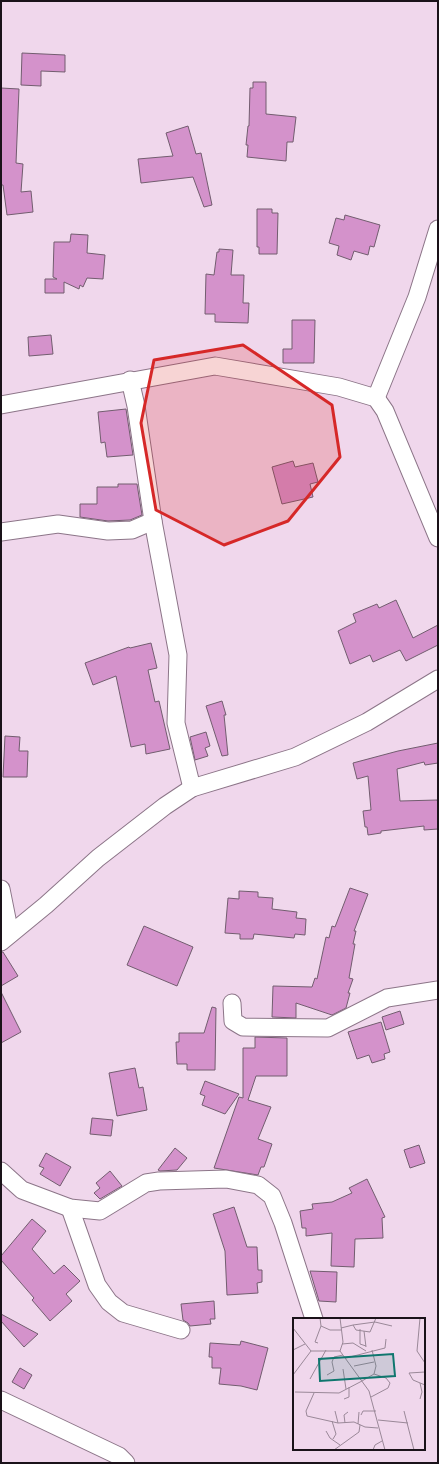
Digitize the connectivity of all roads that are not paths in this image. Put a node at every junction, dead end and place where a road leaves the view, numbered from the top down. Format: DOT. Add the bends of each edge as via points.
graph roads {
  1 [pos="438,229"];
  2 [pos="130,380"];
  3 [pos="376,398"];
  4 [pos="1,404"];
  5 [pos="153,521"];
  6 [pos="1,532"];
  7 [pos="438,538"];
  8 [pos="438,679"];
  9 [pos="192,788"];
  10 [pos="1,889"];
  11 [pos="6,938"];
  12 [pos="438,990"];
  13 [pos="232,1003"];
  14 [pos="1,1171"];
  15 [pos="70,1208"];
  16 [pos="314,1318"];
  17 [pos="180,1330"];
  18 [pos="1,1400"];
  19 [pos="126,1463"];
  1 -- 3 [label="street" via="417,297"];
  2 -- 3 [label="street" via="215,366 339,387"];
  2 -- 4 [label="street"];
  2 -- 5 [label="street"];
  3 -- 7 [label="street" via="385,410"];
  5 -- 6 [label="street" via="132,530 108,531 58,524"];
  5 -- 9 [label="street" via="178,655 176,722"];
  8 -- 9 [label="street" via="367,722 295,757"];
  9 -- 11 [label="street" via="98,858"];
  10 -- 11 [label="street"];
  12 -- 13 [label="street" via="387,998 328,1028 243,1026 233,1021"];
  14 -- 15 [label="street" via="22,1190"];
  15 -- 16 [label="street" via="100,1211 146,1183 158,1181 226,1179 258,1185 272,1196"];
  15 -- 17 [label="street" via="97,1285 109,1302 123,1313"];
  18 -- 19 [label="street" via="120,1456"];
}
